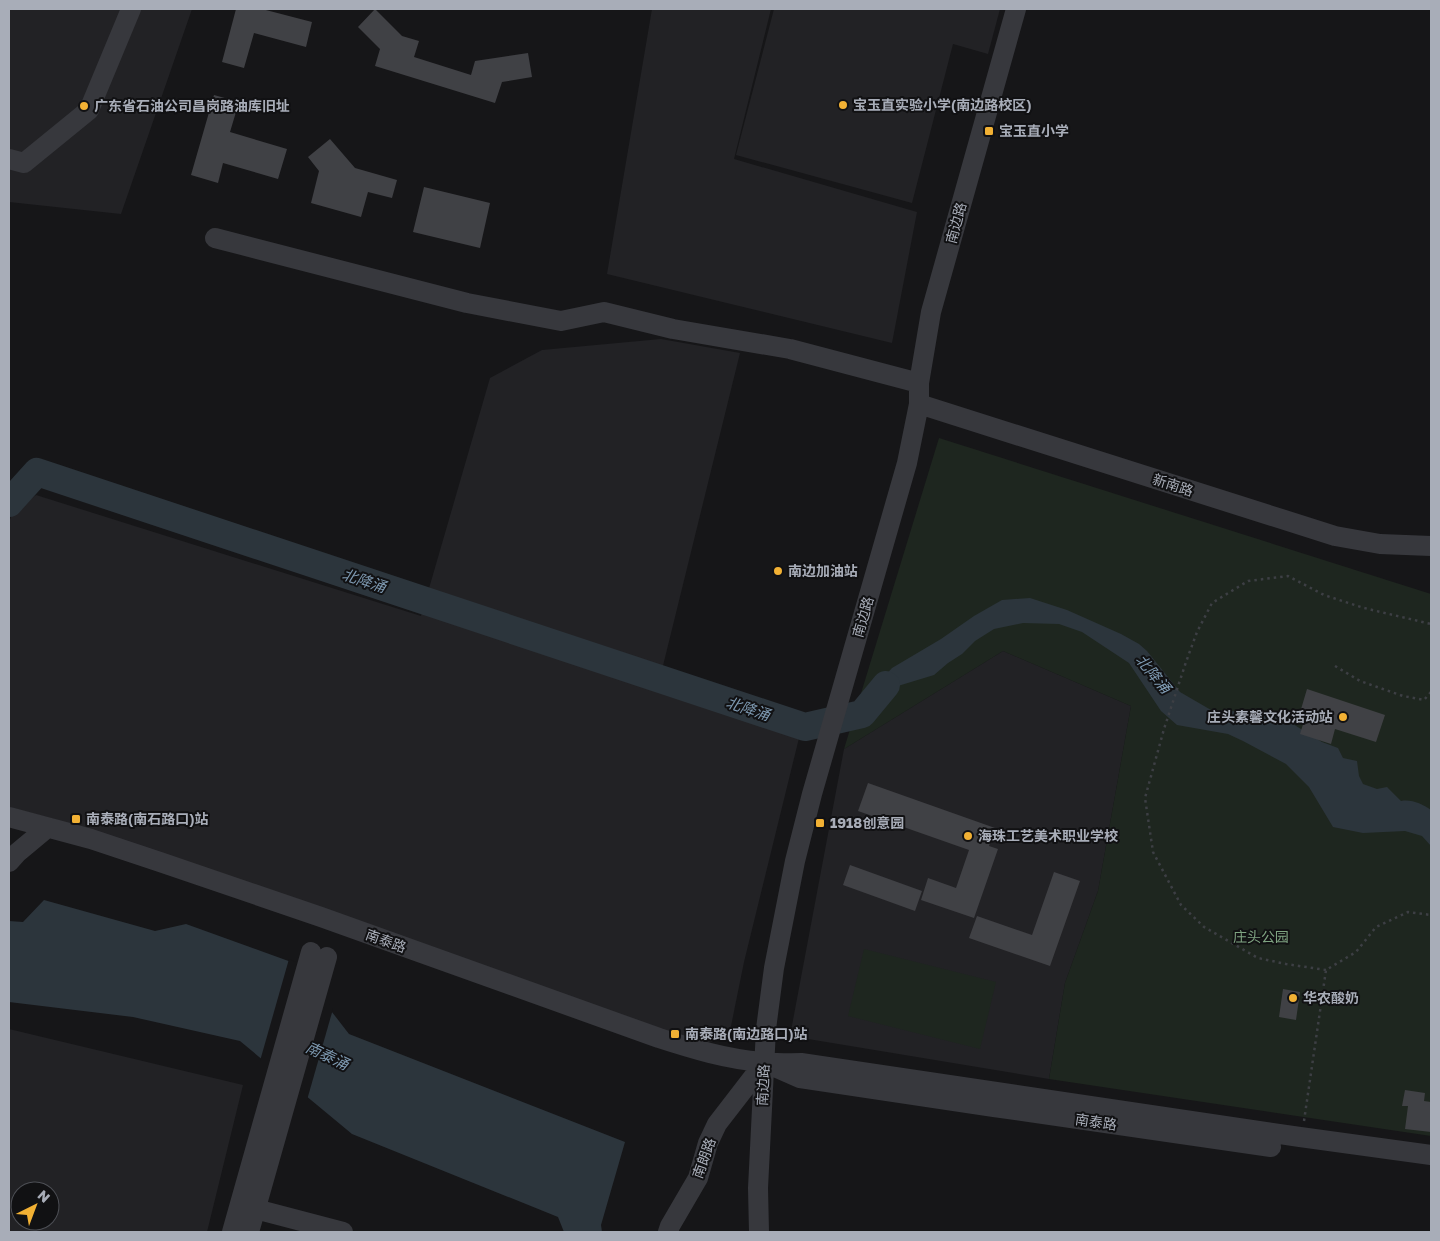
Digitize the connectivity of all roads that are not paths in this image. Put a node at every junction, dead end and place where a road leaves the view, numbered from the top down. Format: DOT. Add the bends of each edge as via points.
graph roads {
  1 [pos="131,9"];
  2 [pos="1016,9"];
  3 [pos="9,159"];
  4 [pos="215,238"];
  5 [pos="919,383"];
  6 [pos="919,404"];
  7 [pos="1431,546"];
  8 [pos="9,817"];
  9 [pos="47,828"];
  10 [pos="9,862"];
  11 [pos="319,954"];
  12 [pos="764,1063"];
  13 [pos="1431,1155"];
  14 [pos="1431,1168"];
  15 [pos="248,1207"];
  16 [pos="232,1232"];
  17 [pos="249,1232"];
  18 [pos="343,1232"];
  19 [pos="668,1232"];
  20 [pos="759,1232"];
  1 -- 3 [label="street" via="89,110 24,163"];
  2 -- 5 [label="street, 南边路" via="931,312"];
  4 -- 5 [label="street" via="467,303 561,322 604,312 673,329 790,349"];
  5 -- 6 [label="street, 南边路"];
  6 -- 7 [label="street, 新南路" via="1335,536 1380,544"];
  6 -- 12 [label="street, 南边路" via="897,500 795,861 769,1000"];
  8 -- 9 [label="street, 南泰路"];
  9 -- 10 [label="street"];
  9 -- 12 [label="street, 南泰路" via="91,839 321,917 659,1038 734,1059"];
  11 -- 15 [label="street"];
  12 -- 13 [label="street, 南泰路" via="801,1063"];
  12 -- 14 [label="street, 南泰路" via="800,1078"];
  12 -- 19 [label="street, 南朗路" via="717,1124 698,1178"];
  12 -- 20 [label="street, 南边路"];
  15 -- 16 [label="street"];
  15 -- 17 [label="street"];
  15 -- 18 [label="street"];
}
